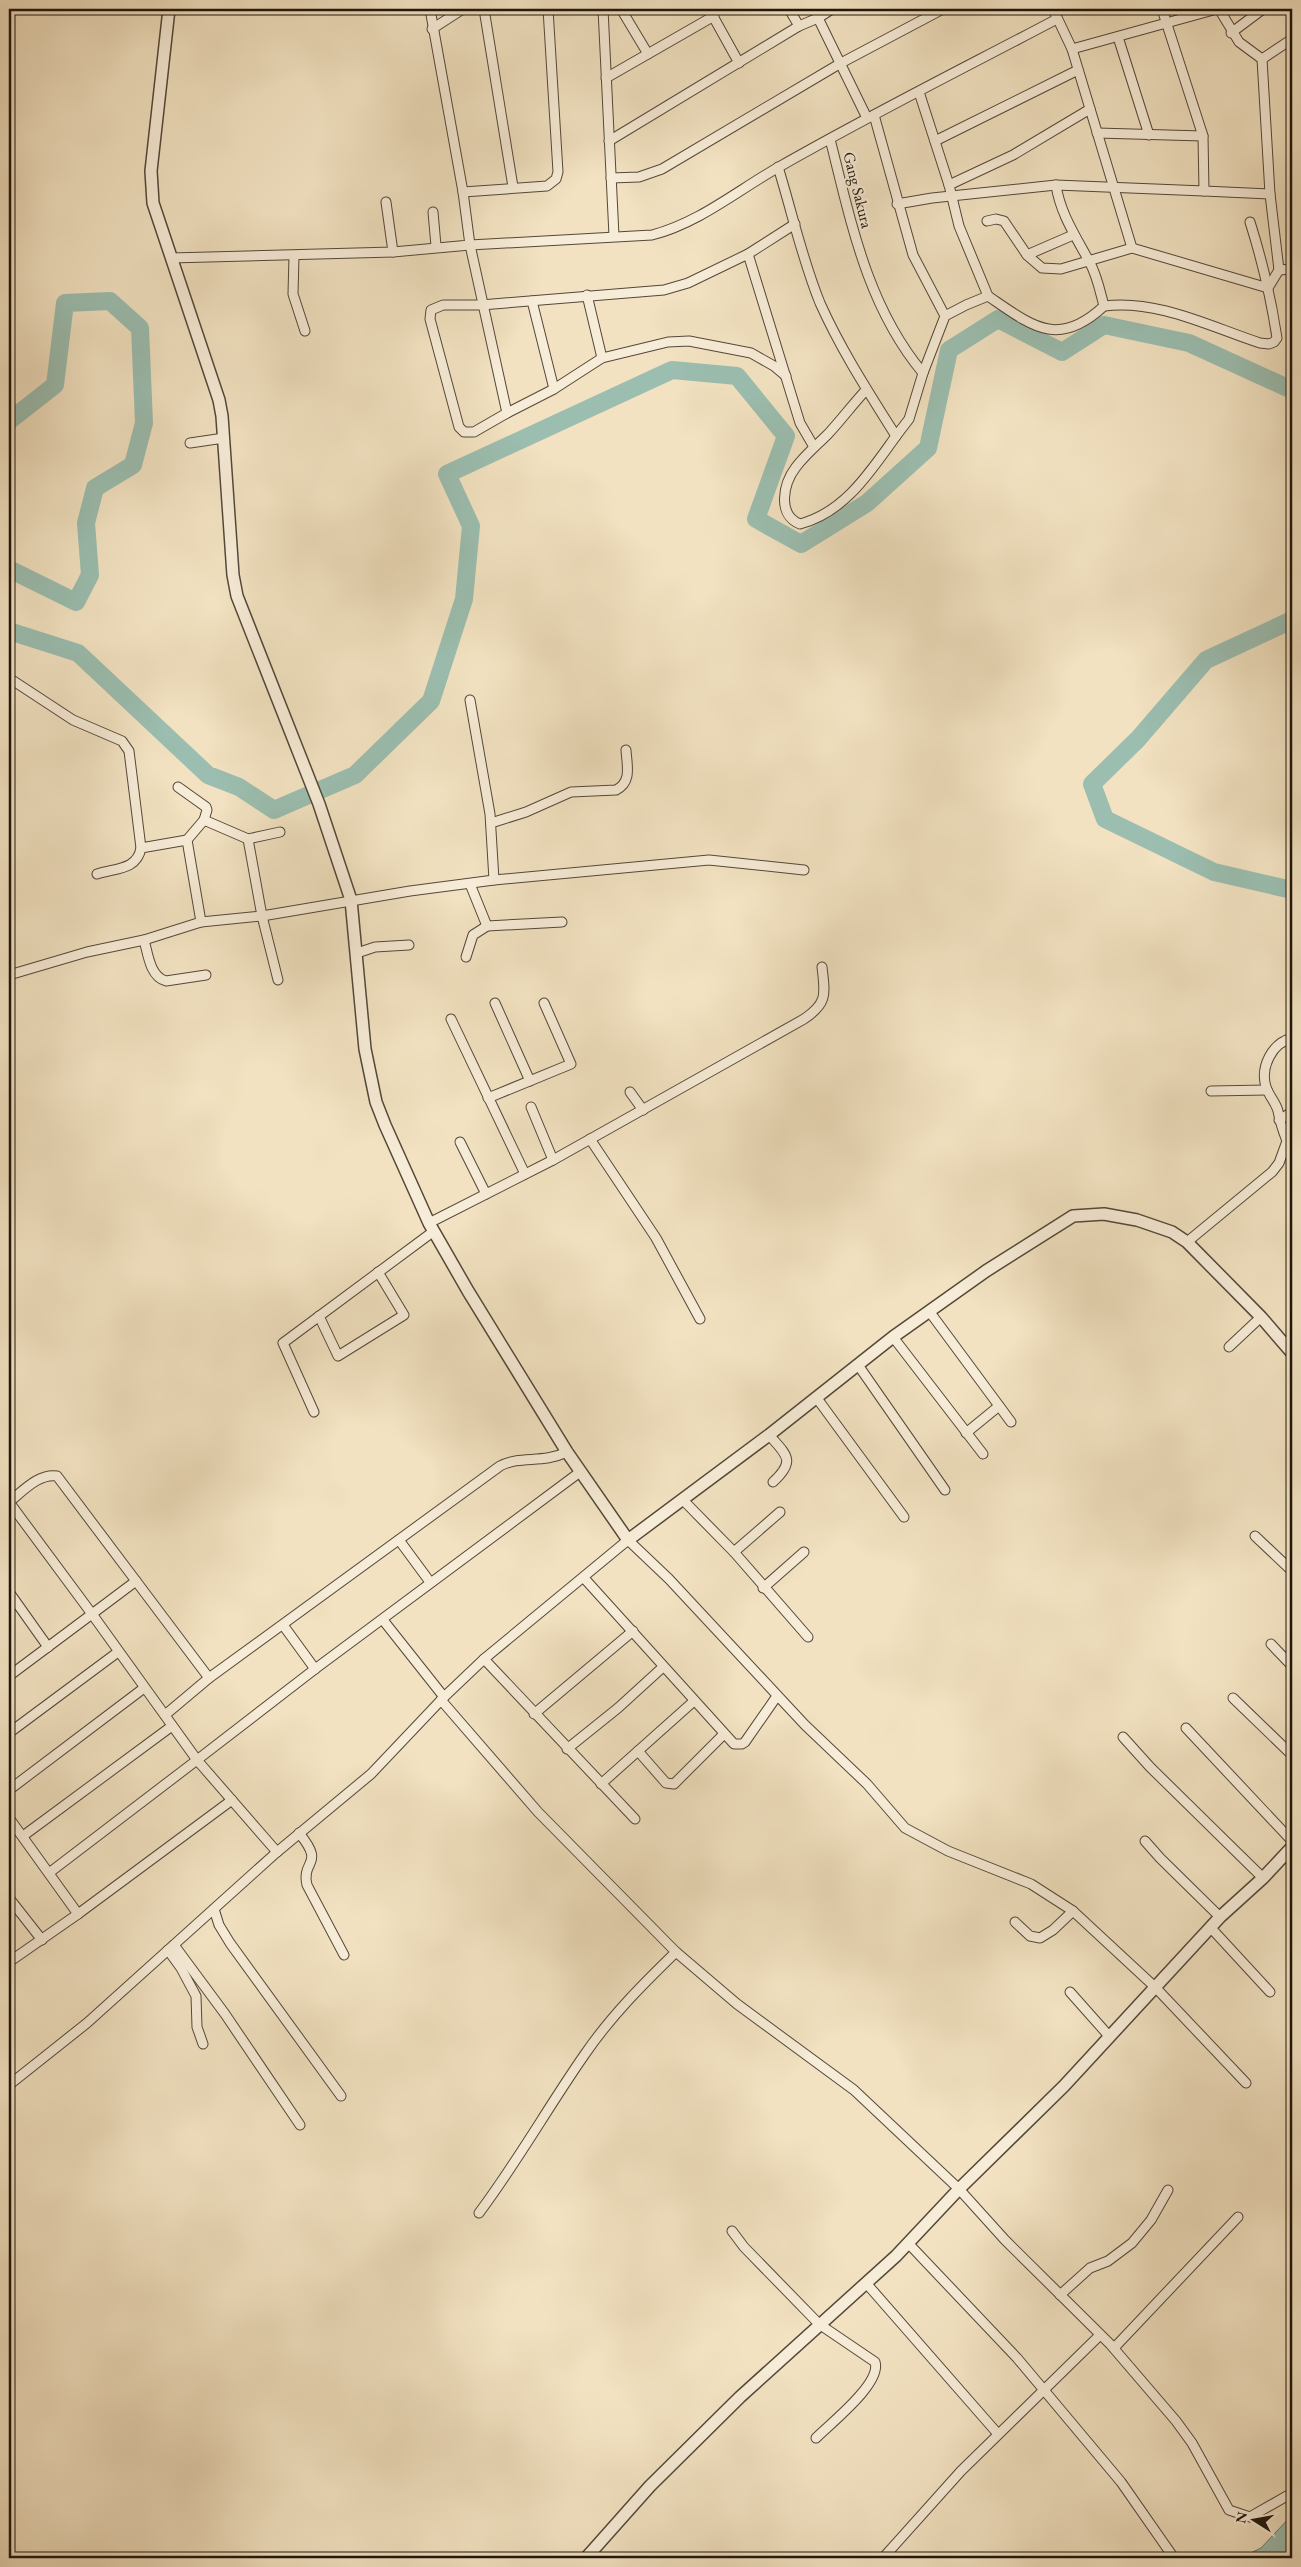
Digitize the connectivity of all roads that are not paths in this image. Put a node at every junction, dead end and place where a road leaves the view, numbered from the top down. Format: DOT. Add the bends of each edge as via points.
graph roads {
  1 [pos="169,9"];
  2 [pos="430,9"];
  3 [pos="463,9"];
  4 [pos="484,9"];
  5 [pos="548,9"];
  6 [pos="603,9"];
  7 [pos="621,9"];
  8 [pos="789,9"];
  9 [pos="832,9"];
  10 [pos="943,9"];
  11 [pos="1053,9"];
  12 [pos="1162,9"];
  13 [pos="1218,9"];
  14 [pos="1263,9"];
  15 [pos="712,13"];
  16 [pos="818,18"];
  17 [pos="1057,19"];
  18 [pos="1166,24"];
  19 [pos="799,26"];
  20 [pos="432,29"];
  21 [pos="1231,33"];
  22 [pos="1118,37"];
  23 [pos="1292,39"];
  24 [pos="1072,49"];
  25 [pos="648,54"];
  26 [pos="1262,59"];
  27 [pos="841,62"];
  28 [pos="739,63"];
  29 [pos="1078,70"];
  30 [pos="606,78"];
  31 [pos="919,92"];
  32 [pos="1090,110"];
  33 [pos="870,116"];
  34 [pos="1097,133"];
  35 [pos="1149,135"];
  36 [pos="1203,136"];
  37 [pos="830,139"];
  38 [pos="609,141"];
  39 [pos="935,141"];
  40 [pos="778,167"];
  41 [pos="611,178"];
  42 [pos="949,185"];
  43 [pos="1056,186"];
  44 [pos="1114,186"];
  45 [pos="513,187"];
  46 [pos="1204,191"];
  47 [pos="464,192"];
  48 [pos="1270,194"];
  49 [pos="952,196"];
  50 [pos="386,202"];
  51 [pos="897,204"];
  52 [pos="433,212"];
  53 [pos="987,221"];
  54 [pos="1250,222"];
  55 [pos="795,224"];
  56 [pos="1074,235"];
  57 [pos="614,236"];
  58 [pos="470,245"];
  59 [pos="436,246"];
  60 [pos="1132,248"];
  61 [pos="393,252"];
  62 [pos="748,254"];
  63 [pos="1027,255"];
  64 [pos="294,256"];
  65 [pos="171,258"];
  66 [pos="1089,261"];
  67 [pos="1292,269"];
  68 [pos="1279,270"];
  69 [pos="1268,288"];
  70 [pos="586,295"];
  71 [pos="988,296"];
  72 [pos="532,301"];
  73 [pos="481,305"];
  74 [pos="1104,306"];
  75 [pos="945,316"];
  76 [pos="305,331"];
  77 [pos="602,358"];
  78 [pos="923,373"];
  79 [pos="786,376"];
  80 [pos="554,389"];
  81 [pos="866,390"];
  82 [pos="507,413"];
  83 [pos="896,436"];
  84 [pos="224,438"];
  85 [pos="190,444"];
  86 [pos="814,447"];
  87 [pos="9,678"];
  88 [pos="470,700"];
  89 [pos="626,750"];
  90 [pos="178,787"];
  91 [pos="204,820"];
  92 [pos="491,823"];
  93 [pos="280,832"];
  94 [pos="248,839"];
  95 [pos="188,840"];
  96 [pos="141,848"];
  97 [pos="804,870"];
  98 [pos="97,874"];
  99 [pos="494,880"];
  100 [pos="470,884"];
  101 [pos="351,900"];
  102 [pos="262,916"];
  103 [pos="200,922"];
  104 [pos="562,922"];
  105 [pos="487,926"];
  106 [pos="144,940"];
  107 [pos="409,945"];
  108 [pos="357,953"];
  109 [pos="466,957"];
  110 [pos="822,967"];
  111 [pos="9,975"];
  112 [pos="206,975"];
  113 [pos="278,980"];
  114 [pos="495,1003"];
  115 [pos="544,1003"];
  116 [pos="452,1019"];
  117 [pos="1292,1038"];
  118 [pos="530,1081"];
  119 [pos="1267,1090"];
  120 [pos="1211,1091"];
  121 [pos="630,1092"];
  122 [pos="488,1098"];
  123 [pos="531,1107"];
  124 [pos="643,1110"];
  125 [pos="1292,1112"];
  126 [pos="1279,1120"];
  127 [pos="590,1139"];
  128 [pos="460,1142"];
  129 [pos="553,1160"];
  130 [pos="525,1174"];
  131 [pos="486,1194"];
  132 [pos="431,1227"];
  133 [pos="1187,1242"];
  134 [pos="378,1272"];
  135 [pos="929,1311"];
  136 [pos="319,1316"];
  137 [pos="1261,1317"];
  138 [pos="700,1319"];
  139 [pos="893,1337"];
  140 [pos="1229,1347"];
  141 [pos="1292,1353"];
  142 [pos="858,1365"];
  143 [pos="816,1397"];
  144 [pos="999,1406"];
  145 [pos="314,1412"];
  146 [pos="1011,1422"];
  147 [pos="966,1433"];
  148 [pos="769,1435"];
  149 [pos="567,1452"];
  150 [pos="983,1454"];
  151 [pos="580,1472"];
  152 [pos="773,1482"];
  153 [pos="945,1490"];
  154 [pos="683,1500"];
  155 [pos="780,1512"];
  156 [pos="904,1517"];
  157 [pos="1255,1536"];
  158 [pos="399,1540"];
  159 [pos="628,1540"];
  160 [pos="734,1552"];
  161 [pos="804,1552"];
  162 [pos="1292,1571"];
  163 [pos="584,1578"];
  164 [pos="136,1581"];
  165 [pos="430,1582"];
  166 [pos="764,1588"];
  167 [pos="9,1592"];
  168 [pos="92,1614"];
  169 [pos="384,1620"];
  170 [pos="283,1625"];
  171 [pos="633,1631"];
  172 [pos="808,1637"];
  173 [pos="1272,1644"];
  174 [pos="48,1647"];
  175 [pos="118,1652"];
  176 [pos="484,1659"];
  177 [pos="1292,1666"];
  178 [pos="663,1667"];
  179 [pos="315,1669"];
  180 [pos="9,1675"];
  181 [pos="209,1678"];
  182 [pos="144,1688"];
  183 [pos="776,1696"];
  184 [pos="1233,1698"];
  185 [pos="442,1699"];
  186 [pos="694,1701"];
  187 [pos="534,1714"];
  188 [pos="165,1715"];
  189 [pos="172,1726"];
  190 [pos="1186,1728"];
  191 [pos="9,1733"];
  192 [pos="724,1734"];
  193 [pos="1123,1736"];
  194 [pos="566,1749"];
  195 [pos="638,1751"];
  196 [pos="1292,1755"];
  197 [pos="197,1760"];
  198 [pos="601,1784"];
  199 [pos="9,1790"];
  200 [pos="232,1800"];
  201 [pos="9,1818"];
  202 [pos="635,1819"];
  203 [pos="299,1833"];
  204 [pos="23,1836"];
  205 [pos="1145,1841"];
  206 [pos="1292,1841"];
  207 [pos="1292,1847"];
  208 [pos="277,1852"];
  209 [pos="49,1873"];
  210 [pos="1263,1878"];
  211 [pos="9,1898"];
  212 [pos="214,1909"];
  213 [pos="1073,1911"];
  214 [pos="78,1914"];
  215 [pos="1220,1917"];
  216 [pos="1015,1922"];
  217 [pos="1211,1928"];
  218 [pos="42,1940"];
  219 [pos="171,1948"];
  220 [pos="676,1952"];
  221 [pos="344,1955"];
  222 [pos="9,1962"];
  223 [pos="1156,1988"];
  224 [pos="1070,1992"];
  225 [pos="1270,1992"];
  226 [pos="1109,2036"];
  227 [pos="203,2044"];
  228 [pos="1246,2083"];
  229 [pos="9,2085"];
  230 [pos="341,2096"];
  231 [pos="300,2126"];
  232 [pos="959,2189"];
  233 [pos="1168,2190"];
  234 [pos="479,2213"];
  235 [pos="1238,2217"];
  236 [pos="732,2231"];
  237 [pos="908,2243"];
  238 [pos="866,2283"];
  239 [pos="1060,2295"];
  240 [pos="819,2324"];
  241 [pos="1100,2336"];
  242 [pos="1114,2348"];
  243 [pos="1043,2391"];
  244 [pos="998,2434"];
  245 [pos="816,2438"];
  246 [pos="1292,2493"];
  247 [pos="887,2557"];
  248 [pos="586,2558"];
  249 [pos="1174,2558"];
  1 -- 65 [label="street" via="150,171 154,203"];
  2 -- 20 [label="street"];
  3 -- 20 [label="street"];
  4 -- 45 [label="street"];
  5 -- 45 [label="street" via="558,172 552,185"];
  6 -- 30 [label="street"];
  7 -- 25 [label="street"];
  8 -- 19 [label="street"];
  9 -- 16 [label="street"];
  10 -- 27 [label="street"];
  11 -- 17 [label="street"];
  12 -- 18 [label="street"];
  13 -- 18 [label="street"];
  13 -- 21 [label="street"];
  14 -- 21 [label="street"];
  15 -- 25 [label="street"];
  15 -- 28 [label="street"];
  16 -- 19 [label="street"];
  16 -- 27 [label="street"];
  17 -- 24 [label="street"];
  17 -- 31 [label="street"];
  18 -- 22 [label="street"];
  18 -- 36 [label="street"];
  19 -- 28 [label="street"];
  20 -- 47 [label="street"];
  21 -- 26 [label="street"];
  22 -- 24 [label="street"];
  22 -- 35 [label="street"];
  23 -- 26 [label="street"];
  24 -- 29 [label="street"];
  25 -- 30 [label="street"];
  26 -- 48 [label="street"];
  27 -- 33 [label="street"];
  27 -- 41 [label="street" via="662,169 630,179"];
  28 -- 38 [label="street"];
  29 -- 32 [label="street"];
  29 -- 39 [label="street"];
  30 -- 38 [label="street"];
  31 -- 33 [label="street"];
  31 -- 39 [label="street"];
  32 -- 34 [label="street"];
  32 -- 42 [label="street" via="1013,155"];
  33 -- 37 [label="street"];
  33 -- 51 [label="street"];
  34 -- 35 [label="street"];
  34 -- 44 [label="street"];
  35 -- 36 [label="street"];
  36 -- 46 [label="street"];
  37 -- 40 [label="street"];
  37 -- 78 [label="street, Gang Sakura" via="858,248 883,313"];
  38 -- 41 [label="street"];
  39 -- 42 [label="street"];
  40 -- 55 [label="street"];
  40 -- 57 [label="street" via="672,229 652,235"];
  41 -- 57 [label="street"];
  42 -- 49 [label="street"];
  43 -- 44 [label="street"];
  43 -- 49 [label="street"];
  43 -- 56 [label="street"];
  44 -- 46 [label="street"];
  44 -- 60 [label="street"];
  45 -- 47 [label="street"];
  46 -- 48 [label="street"];
  47 -- 58 [label="street"];
  48 -- 68 [label="street"];
  49 -- 51 [label="street"];
  49 -- 71 [label="street" via="966,247"];
  50 -- 61 [label="street"];
  51 -- 75 [label="street" via="913,255"];
  52 -- 59 [label="street"];
  53 -- 63 [label="street" via="1004,221"];
  54 -- 69 [label="street"];
  55 -- 62 [label="street"];
  55 -- 81 [label="street" via="821,304"];
  56 -- 63 [label="street"];
  56 -- 66 [label="street"];
  57 -- 58 [label="street"];
  58 -- 59 [label="street"];
  58 -- 73 [label="street"];
  59 -- 61 [label="street"];
  60 -- 66 [label="street"];
  60 -- 69 [label="street"];
  61 -- 64 [label="street"];
  62 -- 70 [label="street" via="676,287"];
  62 -- 79 [label="street"];
  63 -- 66 [label="street" via="1042,268 1052,270"];
  64 -- 65 [label="street"];
  64 -- 76 [label="street" via="293,294"];
  65 -- 84 [label="street" via="219,400"];
  66 -- 74 [label="street"];
  67 -- 68 [label="street"];
  68 -- 69 [label="street"];
  69 -- 74 [label="street" via="1276,338 1269,344 1142,306"];
  70 -- 72 [label="street"];
  70 -- 77 [label="street"];
  71 -- 74 [label="street" via="1044,330 1084,322"];
  71 -- 75 [label="street"];
  72 -- 73 [label="street"];
  72 -- 80 [label="street"];
  73 -- 82 [label="street"];
  73 -- 82 [label="street" via="443,305 432,310 430,319 459,427 464,432 474,432"];
  75 -- 78 [label="street"];
  77 -- 79 [label="street" via="668,342 689,341 751,353"];
  77 -- 80 [label="street"];
  78 -- 83 [label="street" via="909,419"];
  79 -- 86 [label="street" via="804,433"];
  80 -- 82 [label="street"];
  81 -- 83 [label="street"];
  81 -- 86 [label="street"];
  83 -- 86 [label="street" via="853,493 823,516 800,524 787,515 784,504 786,492 795,469"];
  84 -- 85 [label="street"];
  84 -- 101 [label="street" via="228,525 237,596 319,804"];
  87 -- 96 [label="street" via="73,720 126,745 136,793"];
  88 -- 92 [label="street"];
  89 -- 92 [label="street" via="627,779 622,787 571,792"];
  90 -- 91 [label="street" via="206,807"];
  91 -- 94 [label="street"];
  91 -- 95 [label="street"];
  92 -- 99 [label="street"];
  93 -- 94 [label="street"];
  94 -- 102 [label="street"];
  95 -- 96 [label="street"];
  95 -- 103 [label="street"];
  96 -- 98 [label="street" via="134,864"];
  97 -- 99 [label="street" via="709,860"];
  99 -- 100 [label="street"];
  100 -- 101 [label="street"];
  100 -- 105 [label="street"];
  101 -- 102 [label="street"];
  101 -- 108 [label="street"];
  102 -- 103 [label="street"];
  102 -- 113 [label="street"];
  103 -- 106 [label="street"];
  104 -- 105 [label="street"];
  105 -- 109 [label="street" via="473,935"];
  106 -- 111 [label="street" via="87,952"];
  106 -- 112 [label="street" via="153,970 160,980"];
  107 -- 108 [label="street" via="375,947"];
  108 -- 132 [label="street" via="369,1077 385,1125"];
  110 -- 124 [label="street" via="824,993 818,1010"];
  114 -- 118 [label="street"];
  115 -- 118 [label="street" via="570,1064"];
  116 -- 122 [label="street"];
  117 -- 119 [label="street" via="1284,1040 1270,1054 1265,1071"];
  118 -- 122 [label="street"];
  119 -- 120 [label="street"];
  119 -- 126 [label="street" via="1278,1110"];
  121 -- 124 [label="street"];
  122 -- 130 [label="street"];
  123 -- 129 [label="street"];
  124 -- 127 [label="street"];
  125 -- 126 [label="street"];
  126 -- 133 [label="street" via="1287,1141 1272,1172"];
  127 -- 129 [label="street"];
  127 -- 138 [label="street" via="656,1238"];
  128 -- 131 [label="street"];
  129 -- 130 [label="street"];
  130 -- 131 [label="street"];
  131 -- 132 [label="street"];
  132 -- 134 [label="street"];
  132 -- 149 [label="street"];
  133 -- 135 [label="street" via="1172,1232 1137,1220 1099,1214 1073,1216"];
  133 -- 137 [label="street"];
  134 -- 136 [label="street"];
  134 -- 136 [label="street" via="404,1315 338,1356"];
  135 -- 139 [label="street"];
  135 -- 144 [label="street"];
  136 -- 145 [label="street" via="283,1343"];
  137 -- 140 [label="street"];
  137 -- 141 [label="street"];
  139 -- 142 [label="street"];
  139 -- 147 [label="street"];
  142 -- 143 [label="street"];
  142 -- 153 [label="street"];
  143 -- 148 [label="street"];
  143 -- 156 [label="street"];
  144 -- 146 [label="street"];
  144 -- 147 [label="street"];
  147 -- 150 [label="street"];
  148 -- 152 [label="street" via="785,1452 788,1462 784,1472"];
  148 -- 154 [label="street"];
  149 -- 151 [label="street"];
  149 -- 158 [label="street" via="550,1459 509,1462 500,1466"];
  151 -- 159 [label="street"];
  151 -- 165 [label="street"];
  154 -- 159 [label="street"];
  154 -- 160 [label="street"];
  155 -- 160 [label="street"];
  157 -- 162 [label="street"];
  158 -- 165 [label="street"];
  158 -- 170 [label="street"];
  159 -- 163 [label="street"];
  159 -- 183 [label="street" via="669,1579"];
  160 -- 166 [label="street"];
  161 -- 166 [label="street"];
  163 -- 171 [label="street"];
  163 -- 176 [label="street"];
  164 -- 168 [label="street"];
  164 -- 168 [label="street" via="57,1476 40,1478 9,1502"];
  164 -- 181 [label="street"];
  165 -- 169 [label="street"];
  166 -- 172 [label="street"];
  167 -- 174 [label="street"];
  168 -- 174 [label="street"];
  168 -- 175 [label="street"];
  169 -- 179 [label="street"];
  169 -- 185 [label="street"];
  170 -- 179 [label="street"];
  170 -- 181 [label="street"];
  171 -- 178 [label="street"];
  171 -- 187 [label="street"];
  173 -- 177 [label="street"];
  174 -- 180 [label="street"];
  175 -- 182 [label="street"];
  175 -- 191 [label="street"];
  176 -- 185 [label="street"];
  176 -- 187 [label="street"];
  178 -- 186 [label="street"];
  178 -- 194 [label="street"];
  179 -- 197 [label="street"];
  181 -- 188 [label="street"];
  182 -- 188 [label="street"];
  182 -- 199 [label="street"];
  183 -- 192 [label="street" via="742,1744 734,1744"];
  183 -- 213 [label="street" via="863,1779 905,1828 948,1851 1031,1884"];
  184 -- 196 [label="street"];
  185 -- 203 [label="street" via="371,1774"];
  185 -- 220 [label="street" via="538,1812"];
  186 -- 192 [label="street"];
  186 -- 195 [label="street"];
  187 -- 194 [label="street"];
  188 -- 189 [label="street"];
  189 -- 197 [label="street"];
  189 -- 204 [label="street"];
  190 -- 206 [label="street"];
  192 -- 195 [label="street" via="674,1784 666,1783"];
  193 -- 210 [label="street"];
  194 -- 198 [label="street"];
  195 -- 198 [label="street"];
  197 -- 200 [label="street"];
  197 -- 209 [label="street"];
  198 -- 202 [label="street"];
  200 -- 208 [label="street"];
  200 -- 214 [label="street"];
  201 -- 204 [label="street"];
  203 -- 208 [label="street"];
  203 -- 221 [label="street" via="312,1850 307,1885"];
  204 -- 209 [label="street"];
  205 -- 215 [label="street"];
  207 -- 210 [label="street"];
  208 -- 212 [label="street"];
  209 -- 214 [label="street"];
  210 -- 215 [label="street"];
  211 -- 218 [label="street"];
  212 -- 219 [label="street"];
  212 -- 230 [label="street" via="226,1937"];
  213 -- 216 [label="street" via="1040,1938 1030,1936"];
  213 -- 223 [label="street"];
  214 -- 218 [label="street"];
  215 -- 217 [label="street"];
  217 -- 223 [label="street"];
  217 -- 225 [label="street"];
  218 -- 222 [label="street"];
  219 -- 227 [label="street" via="196,1996 197,2027"];
  219 -- 229 [label="street" via="80,2029"];
  219 -- 231 [label="street" via="225,2014"];
  220 -- 232 [label="street" via="737,2004 854,2090"];
  220 -- 234 [label="street" via="635,1991 596,2039 511,2171"];
  223 -- 226 [label="street"];
  223 -- 228 [label="street"];
  224 -- 226 [label="street"];
  226 -- 232 [label="street" via="1064,2086"];
  232 -- 237 [label="street"];
  232 -- 239 [label="street"];
  233 -- 239 [label="street" via="1151,2220 1132,2243 1108,2261 1090,2268"];
  235 -- 242 [label="street"];
  236 -- 240 [label="street"];
  237 -- 238 [label="street"];
  237 -- 243 [label="street" via="1017,2358"];
  238 -- 240 [label="street"];
  238 -- 244 [label="street"];
  239 -- 241 [label="street"];
  240 -- 245 [label="street" via="875,2362 877,2367 870,2384"];
  240 -- 248 [label="street" via="650,2486"];
  241 -- 242 [label="street"];
  241 -- 243 [label="street"];
  242 -- 246 [label="street" via="1164,2404 1192,2443 1229,2510 1250,2517"];
  243 -- 244 [label="street"];
  243 -- 249 [label="street" via="1121,2482"];
  244 -- 247 [label="street" via="961,2471"];
}
